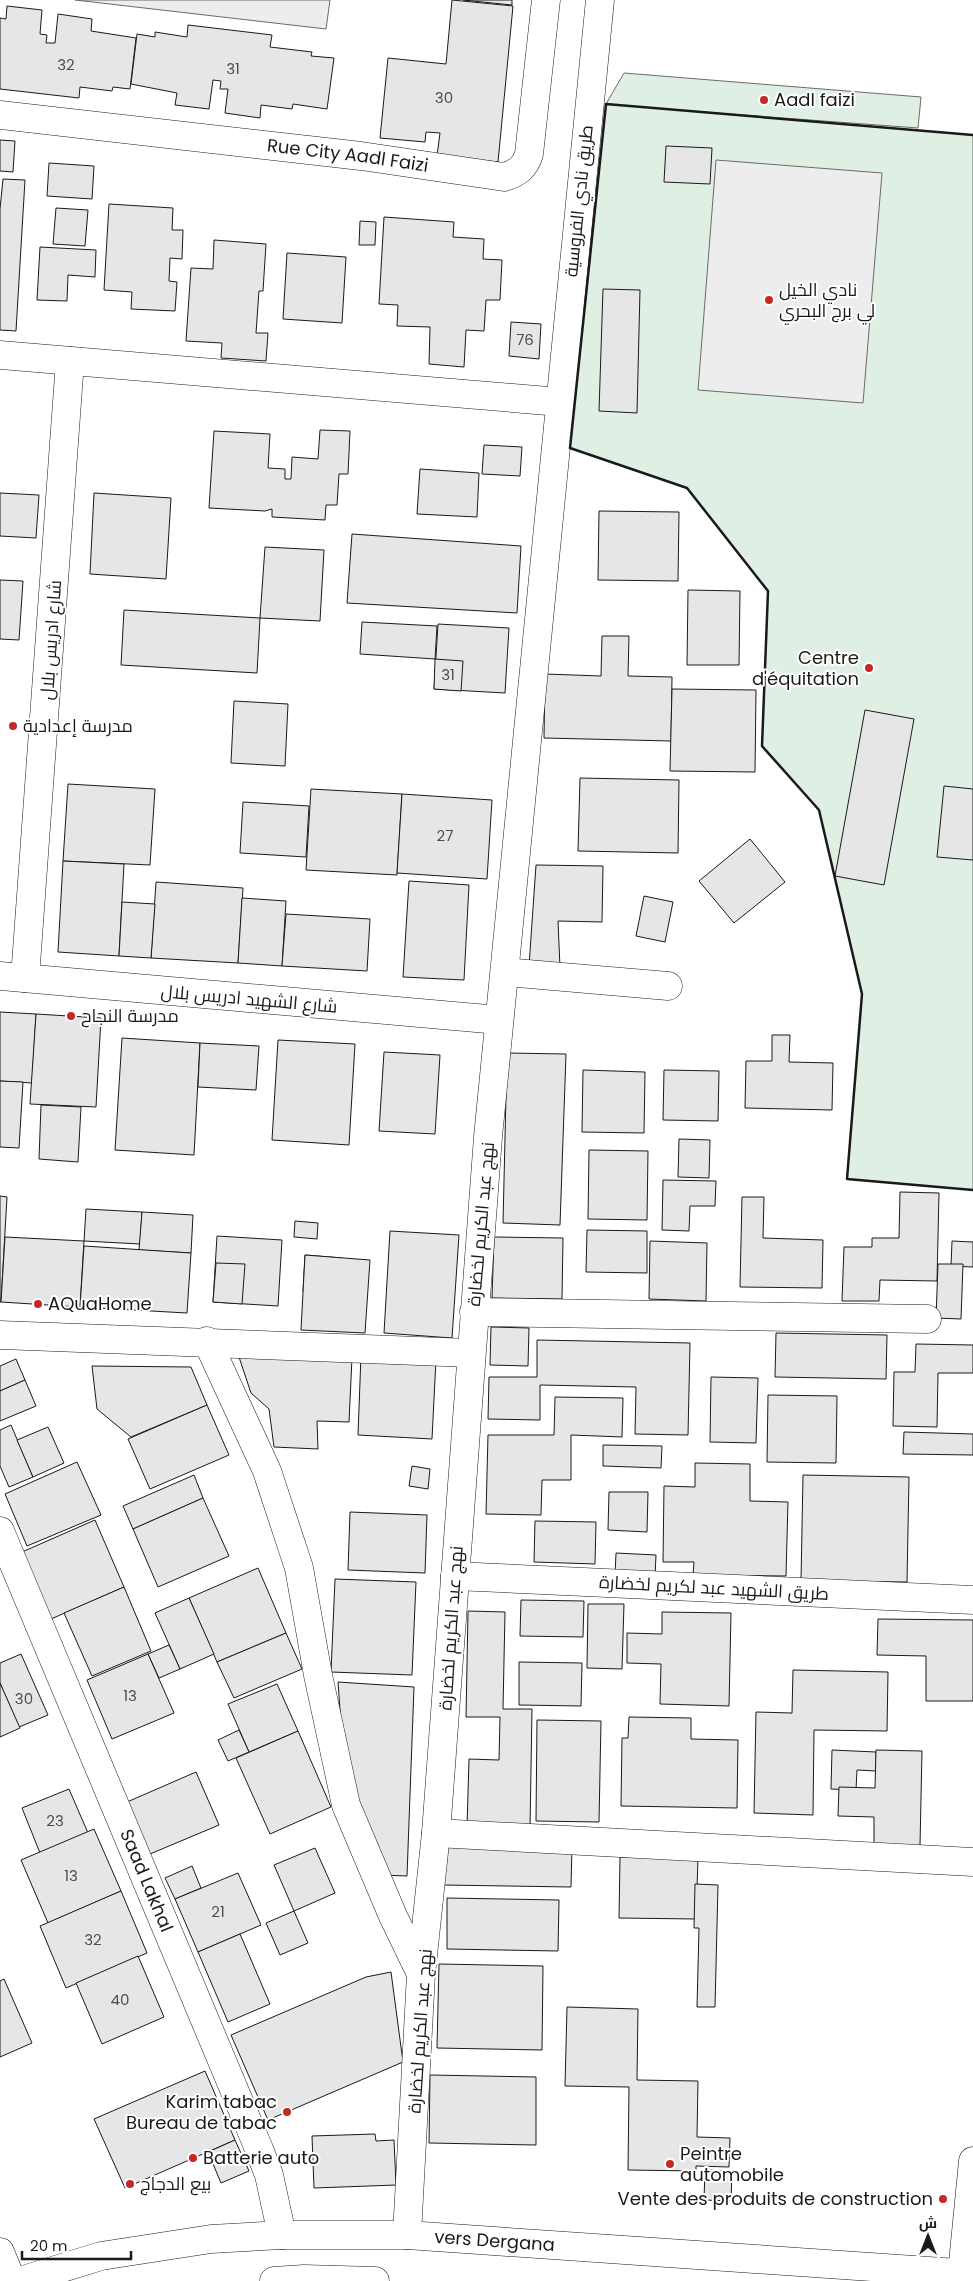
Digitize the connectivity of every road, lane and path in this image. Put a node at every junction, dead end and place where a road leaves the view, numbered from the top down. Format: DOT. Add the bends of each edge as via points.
graph roads {
  1 [pos="546,0"];
  2 [pos="600,0"];
  3 [pos="0,115"];
  4 [pos="0,355"];
  5 [pos="70,361"];
  6 [pos="560,402"];
  7 [pos="505,972"];
  8 [pos="13,977"];
  9 [pos="668,986"];
  10 [pos="499,1020"];
  11 [pos="474,1312"];
  12 [pos="928,1319"];
  13 [pos="0,1335"];
  14 [pos="207,1341"];
  15 [pos="471,1353"];
  16 [pos="0,1531"];
  17 [pos="455,1576"];
  18 [pos="973,1600"];
  19 [pos="436,1833"];
  20 [pos="973,1862"];
  21 [pos="421,1974"];
  22 [pos="973,2160"];
  23 [pos="282,2235"];
  24 [pos="407,2235"];
  25 [pos="0,2252"];
  26 [pos="968,2274"];
  27 [pos="346,2280"];
  28 [pos="12,2281"];
  29 [pos="20,2281"];
  30 [pos="274,2281"];
  31 [pos="375,2281"];
  1 -- 3 [label="main road, Rue City Aadl Faizi" via="529,154 522,168 504,177 361,156"];
  2 -- 6 [label="main road, طريق نادي الفروسية"];
  4 -- 5 [label="main road"];
  5 -- 6 [label="main road"];
  5 -- 8 [label="main road, شارع ادريس بلال"];
  6 -- 7 [label="main road, طريق نادي الفروسية"];
  7 -- 9 [label="main road"];
  7 -- 10 [label="main road, نهج عبد الكريم لخضارة"];
  8 -- 10 [label="main road, شارع الشهيد ادريس بلال"];
  10 -- 11 [label="main road, نهج عبد الكريم لخضارة"];
  11 -- 12 [label="main road"];
  11 -- 15 [label="main road, نهج عبد الكريم لخضارة"];
  13 -- 14 [label="main road"];
  14 -- 15 [label="main road"];
  14 -- 21 [label="main road" via="267,1471 299,1568 346,1805 392,1916"];
  15 -- 17 [label="main road, نهج عبد الكريم لخضارة"];
  16 -- 23 [label="main road, Saad Lakhal" via="259,2149"];
  17 -- 18 [label="main road, طريق الشهيد عبد لكريم لخضارة"];
  17 -- 19 [label="main road, نهج عبد الكريم لخضارة"];
  19 -- 20 [label="main road"];
  19 -- 21 [label="main road, نهج عبد الكريم لخضارة"];
  21 -- 24 [label="main road, نهج عبد الكريم لخضارة"];
  22 -- 26 [label="main road"];
  23 -- 24 [label="main road, vers Dergana"];
  23 -- 29 [label="main road, vers Dergana" via="211,2240 101,2256"];
  24 -- 26 [label="main road, vers Dergana"];
  25 -- 28 [label="main road"];
  27 -- 30 [label="main road"];
  27 -- 31 [label="main road"];
}
